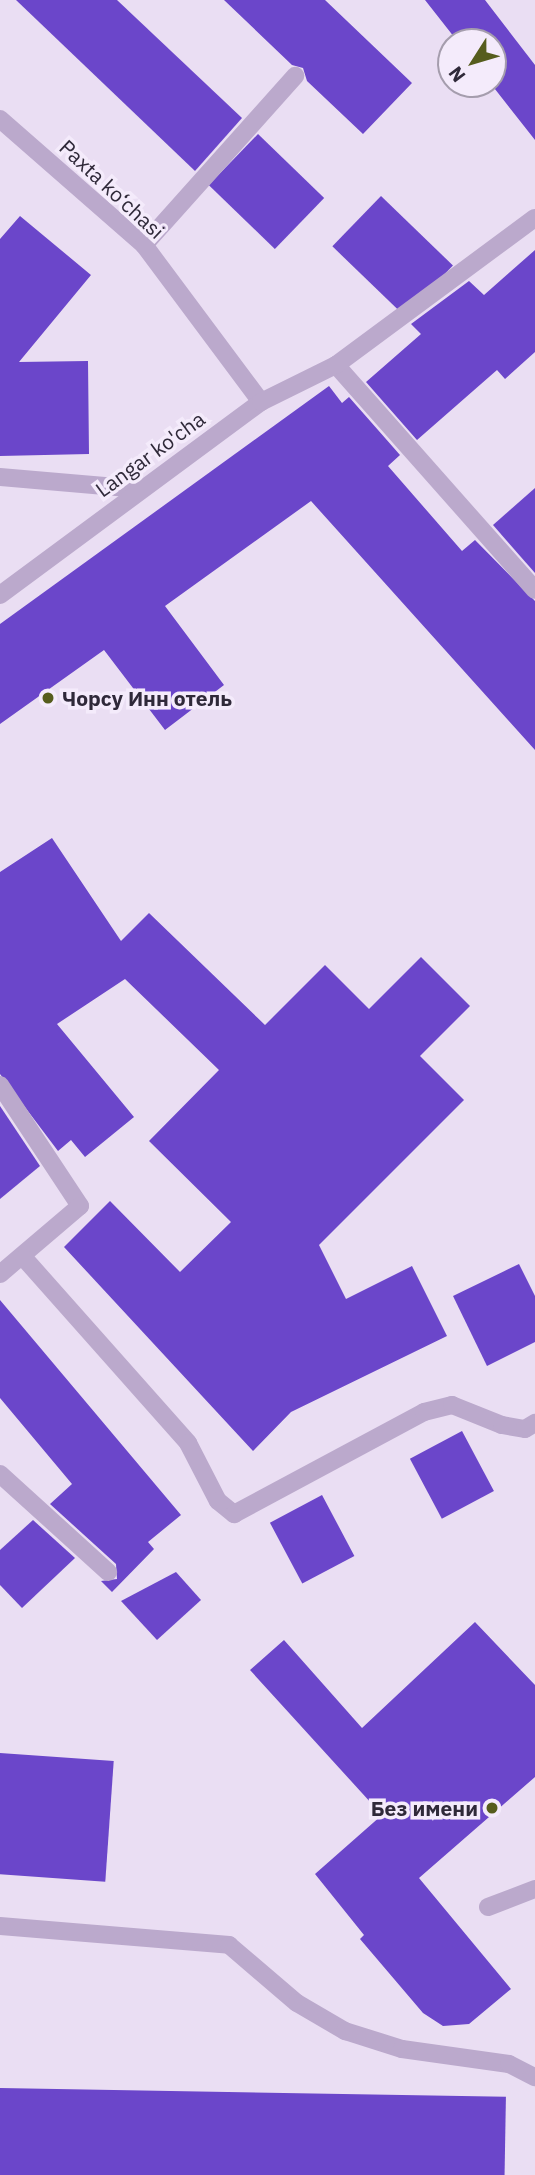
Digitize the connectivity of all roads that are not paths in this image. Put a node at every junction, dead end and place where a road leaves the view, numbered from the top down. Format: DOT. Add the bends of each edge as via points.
graph roads {
  1 [pos="295,76"];
  2 [pos="0,119"];
  3 [pos="535,218"];
  4 [pos="144,244"];
  5 [pos="336,365"];
  6 [pos="261,402"];
  7 [pos="0,477"];
  8 [pos="139,489"];
  9 [pos="535,590"];
  10 [pos="0,595"];
  11 [pos="0,1086"];
  12 [pos="24,1258"];
  13 [pos="0,1274"];
  14 [pos="535,1423"];
  15 [pos="0,1474"];
  16 [pos="108,1572"];
  17 [pos="535,1889"];
  18 [pos="488,1907"];
  19 [pos="0,1926"];
  20 [pos="535,2077"];
  1 -- 4 [label="street"];
  2 -- 4 [label="street, Paxta ko‘chasi"];
  3 -- 5 [label="street, Langar ko'cha"];
  4 -- 6 [label="street, Paxta ko‘chasi"];
  5 -- 6 [label="street, Langar ko'cha"];
  5 -- 9 [label="street"];
  6 -- 8 [label="street, Langar ko'cha"];
  7 -- 8 [label="street"];
  8 -- 10 [label="street, Langar ko'cha"];
  11 -- 12 [label="street" via="79,1206"];
  12 -- 13 [label="street"];
  12 -- 14 [label="street" via="188,1443 218,1501 234,1514 424,1412 453,1405 502,1425 525,1429"];
  15 -- 16 [label="street"];
  17 -- 18 [label="street"];
  19 -- 20 [label="street" via="229,1945 297,2003 345,2031 402,2049 509,2064"];
}
